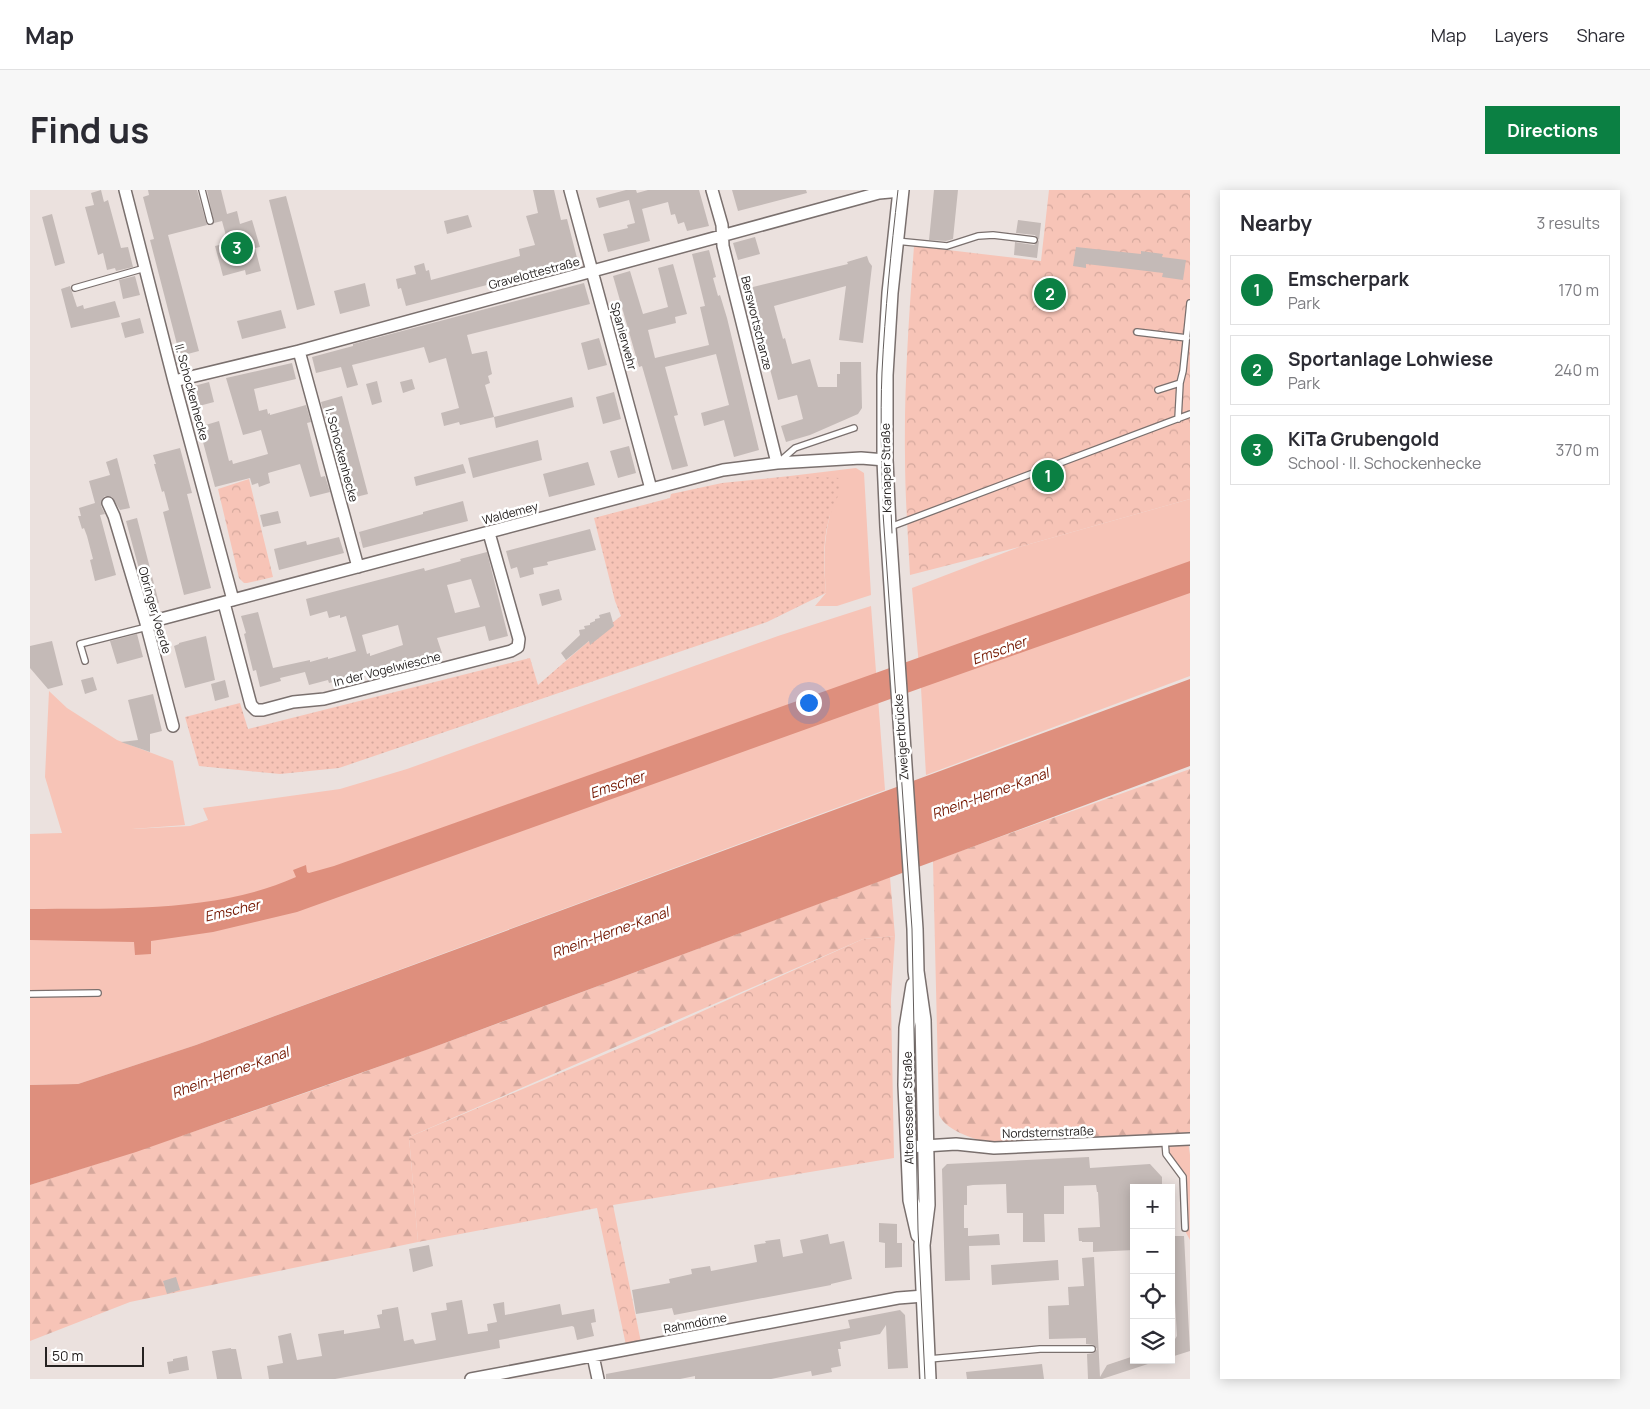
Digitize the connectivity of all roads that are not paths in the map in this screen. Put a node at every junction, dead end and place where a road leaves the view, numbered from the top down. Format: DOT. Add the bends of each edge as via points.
graph roads {
  1 [pos="125,190"];
  2 [pos="202,190"];
  3 [pos="570,190"];
  4 [pos="712,190"];
  5 [pos="901,191"];
  6 [pos="210,221"];
  7 [pos="723,236"];
  8 [pos="1034,240"];
  9 [pos="896,241"];
  10 [pos="145,268"];
  11 [pos="592,271"];
  12 [pos="75,288"];
  13 [pos="1190,303"];
  14 [pos="1137,332"];
  15 [pos="1187,338"];
  16 [pos="299,351"];
  17 [pos="174,381"];
  18 [pos="1180,383"];
  19 [pos="1158,390"];
  20 [pos="1190,414"];
  21 [pos="1178,419"];
  22 [pos="854,428"];
  23 [pos="885,460"];
  24 [pos="777,463"];
  25 [pos="651,489"];
  26 [pos="108,503"];
  27 [pos="888,527"];
  28 [pos="489,533"];
  29 [pos="358,567"];
  30 [pos="229,601"];
  31 [pos="146,625"];
  32 [pos="85,661"];
  33 [pos="173,726"];
  34 [pos="913,905"];
  35 [pos="916,971"];
  36 [pos="98,992"];
  37 [pos="30,994"];
  38 [pos="1190,1139"];
  39 [pos="1165,1141"];
  40 [pos="926,1146"];
  41 [pos="908,1147"];
  42 [pos="1185,1228"];
  43 [pos="922,1245"];
  44 [pos="924,1296"];
  45 [pos="1092,1349"];
  46 [pos="593,1356"];
  47 [pos="927,1359"];
  48 [pos="471,1379"];
  49 [pos="598,1379"];
  50 [pos="928,1379"];
  1 -- 10 [label="street, II. Schockenhecke"];
  2 -- 6 [label="lane"];
  3 -- 11 [label="street, Spanierwehr"];
  4 -- 7 [label="street, Berswortschanze"];
  5 -- 7 [label="street, Gravelottestraße" via="879,193"];
  5 -- 9 [label="main road, Karnaper Straße"];
  7 -- 11 [label="street, Gravelottestraße"];
  7 -- 24 [label="street, Berswortschanze"];
  8 -- 9 [label="lane" via="978,236 947,246"];
  9 -- 23 [label="main road, Karnaper Straße" via="885,375"];
  10 -- 12 [label="lane"];
  10 -- 17 [label="street, II. Schockenhecke"];
  11 -- 16 [label="street, Gravelottestraße"];
  11 -- 25 [label="street, Spanierwehr"];
  13 -- 15 [label="lane"];
  14 -- 15 [label="lane"];
  15 -- 18 [label="lane"];
  16 -- 17 [label="street, Gravelottestraße"];
  16 -- 29 [label="street, I. Schockenhecke"];
  17 -- 30 [label="street, II. Schockenhecke"];
  18 -- 19 [label="lane"];
  18 -- 21 [label="lane"];
  20 -- 21 [label="lane, Karnaper Straße"];
  21 -- 27 [label="lane, Karnaper Straße"];
  22 -- 24 [label="lane" via="795,448"];
  23 -- 24 [label="street, Waldemey" via="861,458"];
  23 -- 27 [label="main road, Karnaper Straße"];
  24 -- 25 [label="street, Waldemey" via="722,470"];
  25 -- 28 [label="street, Waldemey"];
  26 -- 31 [label="street, Obringer Voerde"];
  27 -- 34 [label="main road, Zweigertbrücke"];
  28 -- 29 [label="street, Waldemey"];
  28 -- 30 [label="street, In der Vogelwiesche" via="519,639 518,647 511,651 324,699 256,710 251,704"];
  29 -- 30 [label="street, Waldemey"];
  30 -- 31 [label="street, Waldemey"];
  31 -- 32 [label="lane" via="80,644"];
  31 -- 33 [label="street, Obringer Voerde"];
  34 -- 35 [label="main road, Altenessener Straße"];
  35 -- 40 [label="main road, Altenessener Straße" via="924,1020"];
  35 -- 41 [label="main road, Altenessener Straße" via="907,1028"];
  36 -- 37 [label="lane"];
  38 -- 39 [label="street, Nordsternstraße"];
  39 -- 40 [label="street, Nordsternstraße" via="994,1148 956,1144"];
  39 -- 42 [label="lane" via="1166,1154 1183,1177"];
  40 -- 41 [label="street, Nordsternstraße"];
  40 -- 43 [label="main road, Altenessener Straße" via="927,1205"];
  41 -- 43 [label="main road, Altenessener Straße" via="911,1200"];
  43 -- 44 [label="main road, Altenessener Straße"];
  44 -- 46 [label="street, Rahmdörne" via="898,1298"];
  44 -- 47 [label="main road, Altenessener Straße"];
  45 -- 47 [label="lane" via="1040,1349"];
  46 -- 48 [label="street, Rahmdörne"];
  46 -- 49 [label="street"];
  47 -- 50 [label="main road, Altenessener Straße"];
}
